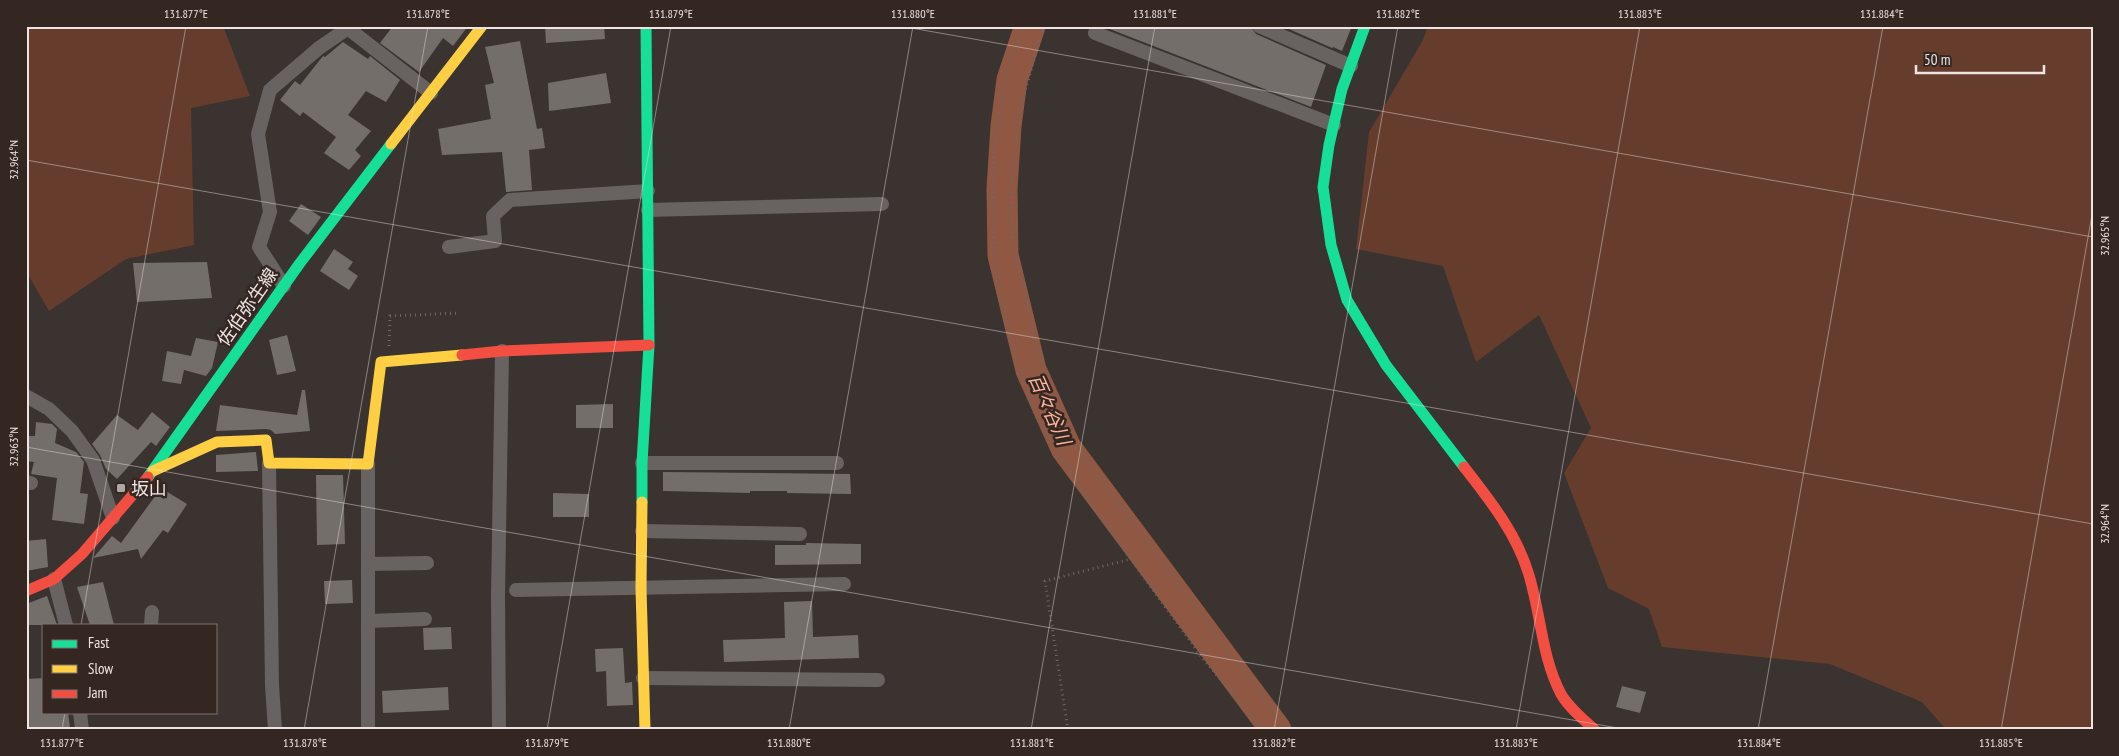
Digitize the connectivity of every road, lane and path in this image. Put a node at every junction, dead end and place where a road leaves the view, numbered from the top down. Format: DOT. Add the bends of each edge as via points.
graph roads {
  1 [pos="482,26"];
  2 [pos="646,26"];
  3 [pos="1023,26"];
  4 [pos="1044,26"];
  5 [pos="1260,26"];
  6 [pos="1365,26"];
  7 [pos="348,27"];
  8 [pos="1095,33"];
  9 [pos="1351,66"];
  10 [pos="431,93"];
  11 [pos="1334,125"];
  12 [pos="648,191"];
  13 [pos="882,204"];
  14 [pos="648,210"];
  15 [pos="449,247"];
  16 [pos="284,286"];
  17 [pos="459,313"];
  18 [pos="649,345"];
  19 [pos="502,351"];
  20 [pos="388,361"];
  21 [pos="26,396"];
  22 [pos="269,463"];
  23 [pos="642,463"];
  24 [pos="837,463"];
  25 [pos="368,464"];
  26 [pos="152,472"];
  27 [pos="113,518"];
  28 [pos="642,531"];
  29 [pos="800,534"];
  30 [pos="1131,559"];
  31 [pos="426,563"];
  32 [pos="368,564"];
  33 [pos="54,579"];
  34 [pos="844,584"];
  35 [pos="641,588"];
  36 [pos="516,590"];
  37 [pos="26,591"];
  38 [pos="425,619"];
  39 [pos="368,622"];
  40 [pos="66,624"];
  41 [pos="643,678"];
  42 [pos="878,680"];
  43 [pos="80,714"];
  44 [pos="82,730"];
  45 [pos="275,730"];
  46 [pos="368,730"];
  47 [pos="499,730"];
  48 [pos="645,730"];
  49 [pos="1068,730"];
  50 [pos="1263,730"];
  51 [pos="1286,730"];
  52 [pos="1595,730"];
  1 -- 10 [label="street, 佐伯弥生線"];
  2 -- 12 [label="street"];
  3 -- 30 [label="path" via="1006,72 994,149 992,219 996,272 1012,345 1035,415 1093,507"];
  4 -- 51 [label="path" via="1018,114 1011,183 1012,234 1034,338 1048,382 1077,448"];
  5 -- 9 [label="street"];
  6 -- 9 [label="street"];
  7 -- 10 [label="street"];
  7 -- 16 [label="street" via="270,90 258,134 270,212 259,247"];
  8 -- 11 [label="street"];
  9 -- 11 [label="street"];
  10 -- 16 [label="street, 佐伯弥生線"];
  11 -- 52 [label="street" via="1323,187 1331,245 1347,300 1386,365 1484,493 1517,546 1528,572 1551,671 1562,696"];
  12 -- 14 [label="street"];
  12 -- 15 [label="street" via="510,200 493,216 495,241"];
  13 -- 14 [label="street"];
  14 -- 18 [label="street"];
  16 -- 26 [label="street, 佐伯弥生線"];
  17 -- 20 [label="path" via="390,316"];
  18 -- 19 [label="street"];
  18 -- 23 [label="street"];
  19 -- 20 [label="street"];
  19 -- 47 [label="street"];
  20 -- 25 [label="street" via="381,362"];
  21 -- 27 [label="street" via="50,409 72,431 93,460"];
  22 -- 25 [label="street"];
  22 -- 26 [label="street" via="266,440 217,442"];
  22 -- 45 [label="street"];
  23 -- 24 [label="street"];
  23 -- 28 [label="street"];
  25 -- 32 [label="street"];
  26 -- 27 [label="street, 佐伯弥生線"];
  27 -- 33 [label="street, 佐伯弥生線" via="82,554"];
  28 -- 29 [label="street"];
  28 -- 35 [label="street"];
  30 -- 49 [label="path" via="1044,581"];
  30 -- 50 [label="path" via="1200,655"];
  31 -- 32 [label="street"];
  32 -- 39 [label="street"];
  33 -- 37 [label="street, 佐伯弥生線"];
  33 -- 40 [label="street"];
  34 -- 35 [label="street"];
  35 -- 36 [label="street"];
  35 -- 41 [label="street"];
  38 -- 39 [label="street"];
  39 -- 46 [label="street"];
  41 -- 42 [label="street"];
  41 -- 48 [label="street"];
  43 -- 44 [label="street"];
}
